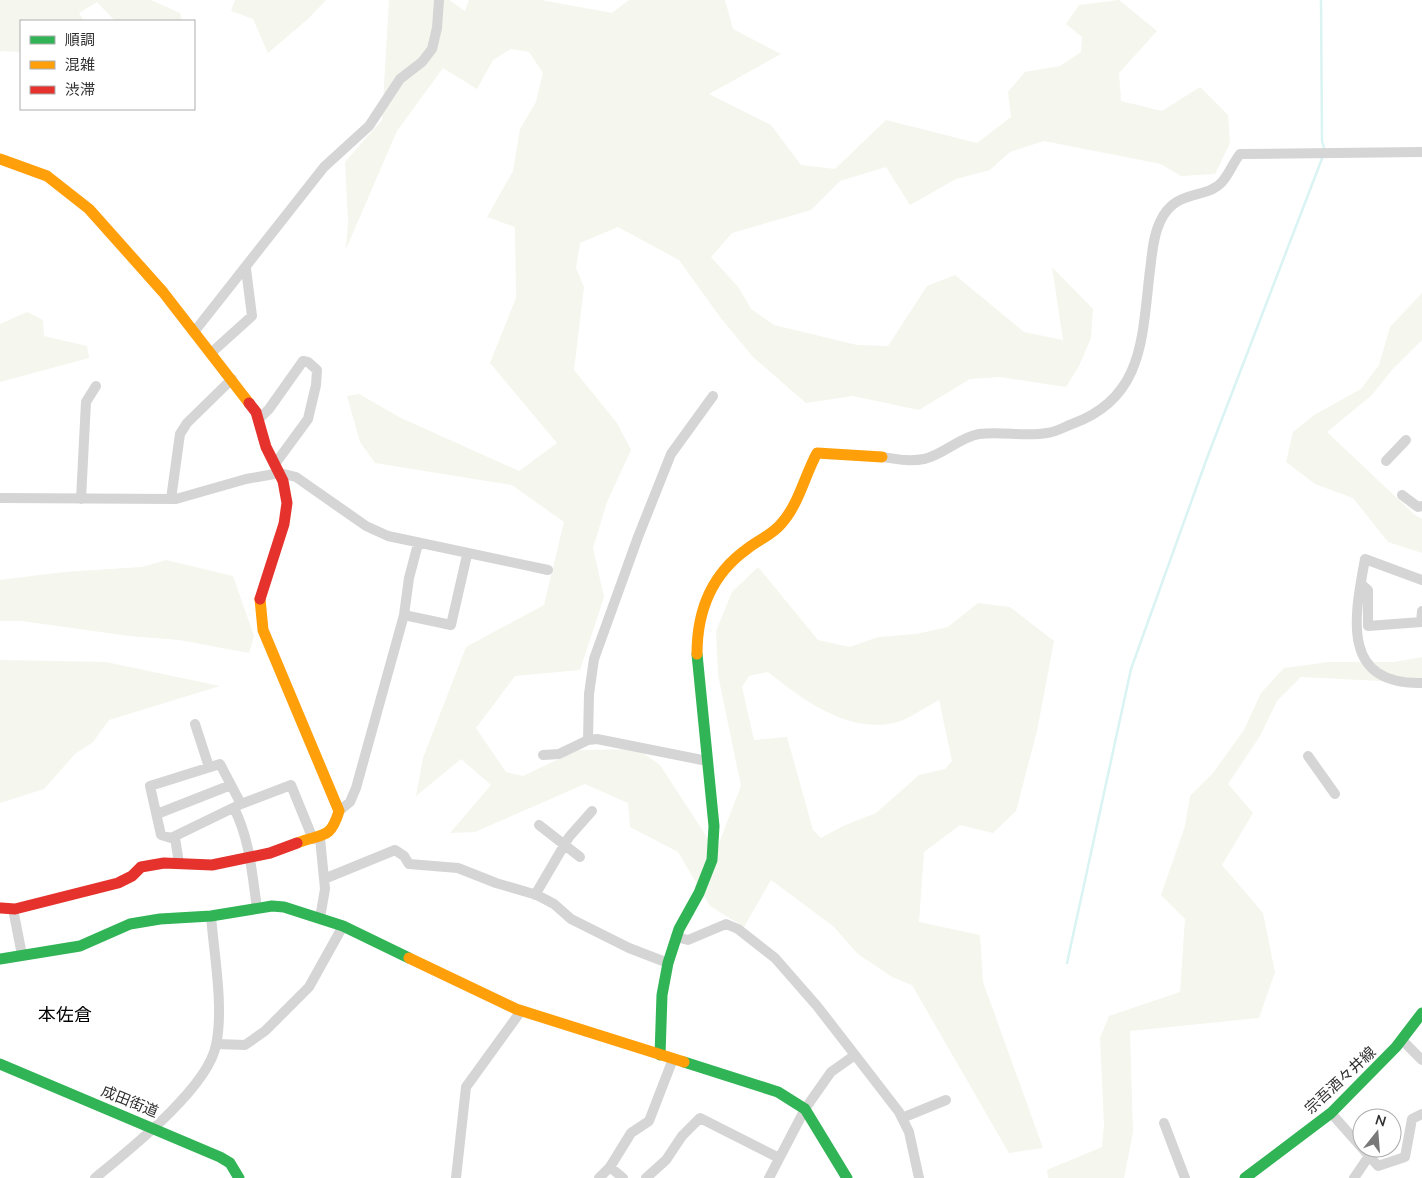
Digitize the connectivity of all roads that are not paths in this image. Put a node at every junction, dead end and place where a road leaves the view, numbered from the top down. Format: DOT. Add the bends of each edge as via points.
graph roads {
  1 [pos="439,0"];
  2 [pos="1422,152"];
  3 [pos="0,159"];
  4 [pos="246,269"];
  5 [pos="194,332"];
  6 [pos="211,353"];
  7 [pos="232,379"];
  8 [pos="96,386"];
  9 [pos="713,396"];
  10 [pos="259,419"];
  11 [pos="1406,440"];
  12 [pos="882,457"];
  13 [pos="1386,461"];
  14 [pos="277,469"];
  15 [pos="1402,495"];
  16 [pos="0,498"];
  17 [pos="81,499"];
  18 [pos="171,499"];
  19 [pos="1422,506"];
  20 [pos="418,544"];
  21 [pos="466,555"];
  22 [pos="548,570"];
  23 [pos="1422,580"];
  24 [pos="1361,584"];
  25 [pos="1422,611"];
  26 [pos="404,615"];
  27 [pos="1422,683"];
  28 [pos="194,724"];
  29 [pos="588,740"];
  30 [pos="544,755"];
  31 [pos="1308,756"];
  32 [pos="707,761"];
  33 [pos="208,767"];
  34 [pos="231,785"];
  35 [pos="1335,794"];
  36 [pos="237,806"];
  37 [pos="339,811"];
  38 [pos="592,811"];
  39 [pos="156,814"];
  40 [pos="539,825"];
  41 [pos="175,838"];
  42 [pos="317,839"];
  43 [pos="564,844"];
  44 [pos="250,857"];
  45 [pos="580,857"];
  46 [pos="179,863"];
  47 [pos="324,879"];
  48 [pos="535,894"];
  49 [pos="257,908"];
  50 [pos="7,909"];
  51 [pos="211,916"];
  52 [pos="320,918"];
  53 [pos="343,926"];
  54 [pos="676,937"];
  55 [pos="22,955"];
  56 [pos="0,959"];
  57 [pos="668,963"];
  58 [pos="521,1011"];
  59 [pos="1422,1013"];
  60 [pos="1402,1040"];
  61 [pos="217,1044"];
  62 [pos="660,1055"];
  63 [pos="855,1055"];
  64 [pos="673,1059"];
  65 [pos="1422,1060"];
  66 [pos="0,1064"];
  67 [pos="946,1100"];
  68 [pos="805,1109"];
  69 [pos="1331,1114"];
  70 [pos="1422,1114"];
  71 [pos="902,1118"];
  72 [pos="1164,1124"];
  73 [pos="155,1128"];
  74 [pos="1352,1137"];
  75 [pos="780,1158"];
  76 [pos="1368,1158"];
  77 [pos="1371,1158"];
  78 [pos="1401,1158"];
  79 [pos="1402,1158"];
  80 [pos="610,1167"];
  81 [pos="95,1178"];
  82 [pos="239,1178"];
  83 [pos="456,1178"];
  84 [pos="600,1178"];
  85 [pos="623,1178"];
  86 [pos="646,1178"];
  87 [pos="769,1178"];
  88 [pos="846,1178"];
  89 [pos="920,1178"];
  90 [pos="1185,1178"];
  91 [pos="1245,1178"];
  92 [pos="1354,1178"];
  1 -- 4 [label="street" via="438,28 432,49 422,62 400,79 369,126 324,167"];
  2 -- 12 [label="street" via="1240,154 1222,183 1185,196 1160,220 1139,353 1118,396 1104,409 1049,433 978,434 925,459"];
  3 -- 5 [label="street" via="47,176 76,196 163,292"];
  4 -- 5 [label="street"];
  4 -- 6 [label="street" via="252,316"];
  5 -- 6 [label="street"];
  6 -- 7 [label="street"];
  7 -- 10 [label="street"];
  7 -- 18 [label="street" via="180,434"];
  8 -- 17 [label="street" via="86,402"];
  9 -- 29 [label="street" via="671,454 638,537 594,659"];
  10 -- 14 [label="street" via="266,446"];
  10 -- 14 [label="street" via="303,361 317,370 308,419"];
  11 -- 13 [label="street"];
  12 -- 32 [label="street" via="817,453 794,506 783,522 770,536 739,555 712,587 701,609 697,642"];
  14 -- 18 [label="street"];
  14 -- 20 [label="street" via="296,477 366,526"];
  14 -- 37 [label="street" via="286,503 285,517 260,595 263,630"];
  15 -- 19 [label="street" via="1418,507"];
  16 -- 17 [label="street"];
  17 -- 18 [label="street"];
  20 -- 21 [label="street"];
  20 -- 26 [label="street"];
  21 -- 22 [label="street"];
  21 -- 26 [label="street" via="451,625"];
  23 -- 24 [label="street" via="1365,559"];
  24 -- 25 [label="street" via="1368,590 1368,626 1421,622"];
  24 -- 27 [label="street" via="1356,630 1364,658 1387,677 1406,684"];
  26 -- 37 [label="street" via="356,788 350,802"];
  28 -- 33 [label="street"];
  29 -- 30 [label="street" via="559,754"];
  29 -- 32 [label="street" via="597,738"];
  31 -- 35 [label="street"];
  32 -- 54 [label="street" via="714,826 712,860"];
  33 -- 34 [label="street" via="220,764"];
  33 -- 39 [label="street" via="150,786"];
  34 -- 36 [label="street"];
  34 -- 39 [label="street"];
  36 -- 41 [label="street"];
  36 -- 42 [label="street" via="291,785"];
  36 -- 44 [label="street"];
  37 -- 42 [label="street" via="334,827"];
  38 -- 43 [label="street"];
  39 -- 41 [label="street" via="162,835"];
  40 -- 43 [label="street"];
  41 -- 46 [label="street"];
  42 -- 44 [label="street"];
  42 -- 47 [label="street"];
  43 -- 45 [label="street"];
  43 -- 48 [label="street"];
  44 -- 46 [label="street" via="212,865"];
  44 -- 49 [label="street"];
  46 -- 50 [label="street" via="142,867 118,883"];
  47 -- 48 [label="street" via="395,850 410,864 458,868 496,884"];
  47 -- 52 [label="street"];
  48 -- 57 [label="street" via="554,904 571,919"];
  49 -- 51 [label="street"];
  49 -- 52 [label="street" via="284,907"];
  50 -- 55 [label="street"];
  51 -- 55 [label="street" via="130,924 80,946"];
  51 -- 61 [label="street" via="219,1019"];
  52 -- 53 [label="street"];
  53 -- 58 [label="street"];
  53 -- 61 [label="street" via="310,987 265,1031 245,1045"];
  54 -- 57 [label="street"];
  54 -- 63 [label="street" via="688,940 721,926 732,926 775,958"];
  55 -- 56 [label="street"];
  57 -- 62 [label="street" via="662,995"];
  58 -- 62 [label="street"];
  58 -- 83 [label="street" via="466,1087"];
  59 -- 60 [label="street, 宗吾酒々井線"];
  60 -- 65 [label="street"];
  60 -- 69 [label="street, 宗吾酒々井線"];
  61 -- 73 [label="street" via="200,1078"];
  62 -- 64 [label="street"];
  63 -- 68 [label="street" via="831,1072"];
  63 -- 71 [label="street"];
  64 -- 68 [label="street" via="778,1092"];
  64 -- 80 [label="street" via="649,1121 631,1133"];
  66 -- 73 [label="street, 成田街道"];
  67 -- 71 [label="street"];
  68 -- 75 [label="street"];
  68 -- 88 [label="street"];
  69 -- 74 [label="street"];
  69 -- 91 [label="street, 宗吾酒々井線"];
  70 -- 79 [label="street" via="1412,1119"];
  71 -- 89 [label="street" via="909,1132"];
  72 -- 90 [label="street"];
  73 -- 81 [label="street"];
  73 -- 82 [label="street, 成田街道" via="220,1157 230,1163"];
  75 -- 86 [label="street" via="700,1118 682,1136 666,1160"];
  75 -- 87 [label="street"];
  76 -- 92 [label="street"];
  77 -- 78 [label="street" via="1378,1166"];
  80 -- 84 [label="street"];
  80 -- 85 [label="street"];
}
